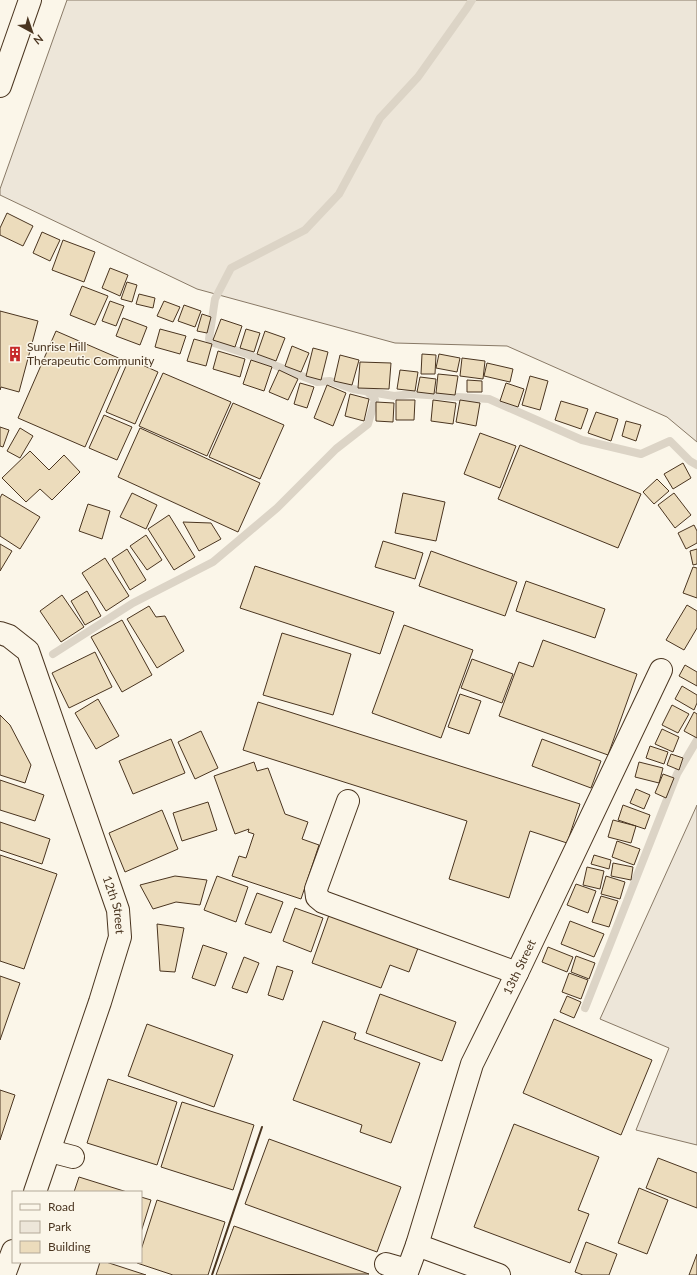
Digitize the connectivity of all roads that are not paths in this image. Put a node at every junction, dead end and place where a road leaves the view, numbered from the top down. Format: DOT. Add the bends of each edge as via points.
graph roads {
  1 [pos="30,0"];
  2 [pos="0,86"];
  3 [pos="0,633"];
  4 [pos="661,670"];
  5 [pos="348,801"];
  6 [pos="517,973"];
  7 [pos="50,1151"];
  8 [pos="73,1157"];
  9 [pos="35,1191"];
  10 [pos="417,1245"];
  11 [pos="12,1254"];
  12 [pos="386,1264"];
  13 [pos="406,1273"];
  14 [pos="4,1275"];
  15 [pos="499,1275"];
  1 -- 2 [label="street"];
  3 -- 7 [label="street, 12th Street" via="9,636 28,651 118,910 120,937"];
  4 -- 6 [label="street, 13th Street"];
  5 -- 6 [label="street" via="316,889 316,896 323,902"];
  6 -- 10 [label="street, 13th Street" via="472,1064"];
  7 -- 8 [label="street"];
  7 -- 9 [label="street, 12th Street"];
  10 -- 13 [label="street, 13th Street"];
  10 -- 15 [label="street"];
  11 -- 14 [label="street"];
  12 -- 13 [label="street"];
}
